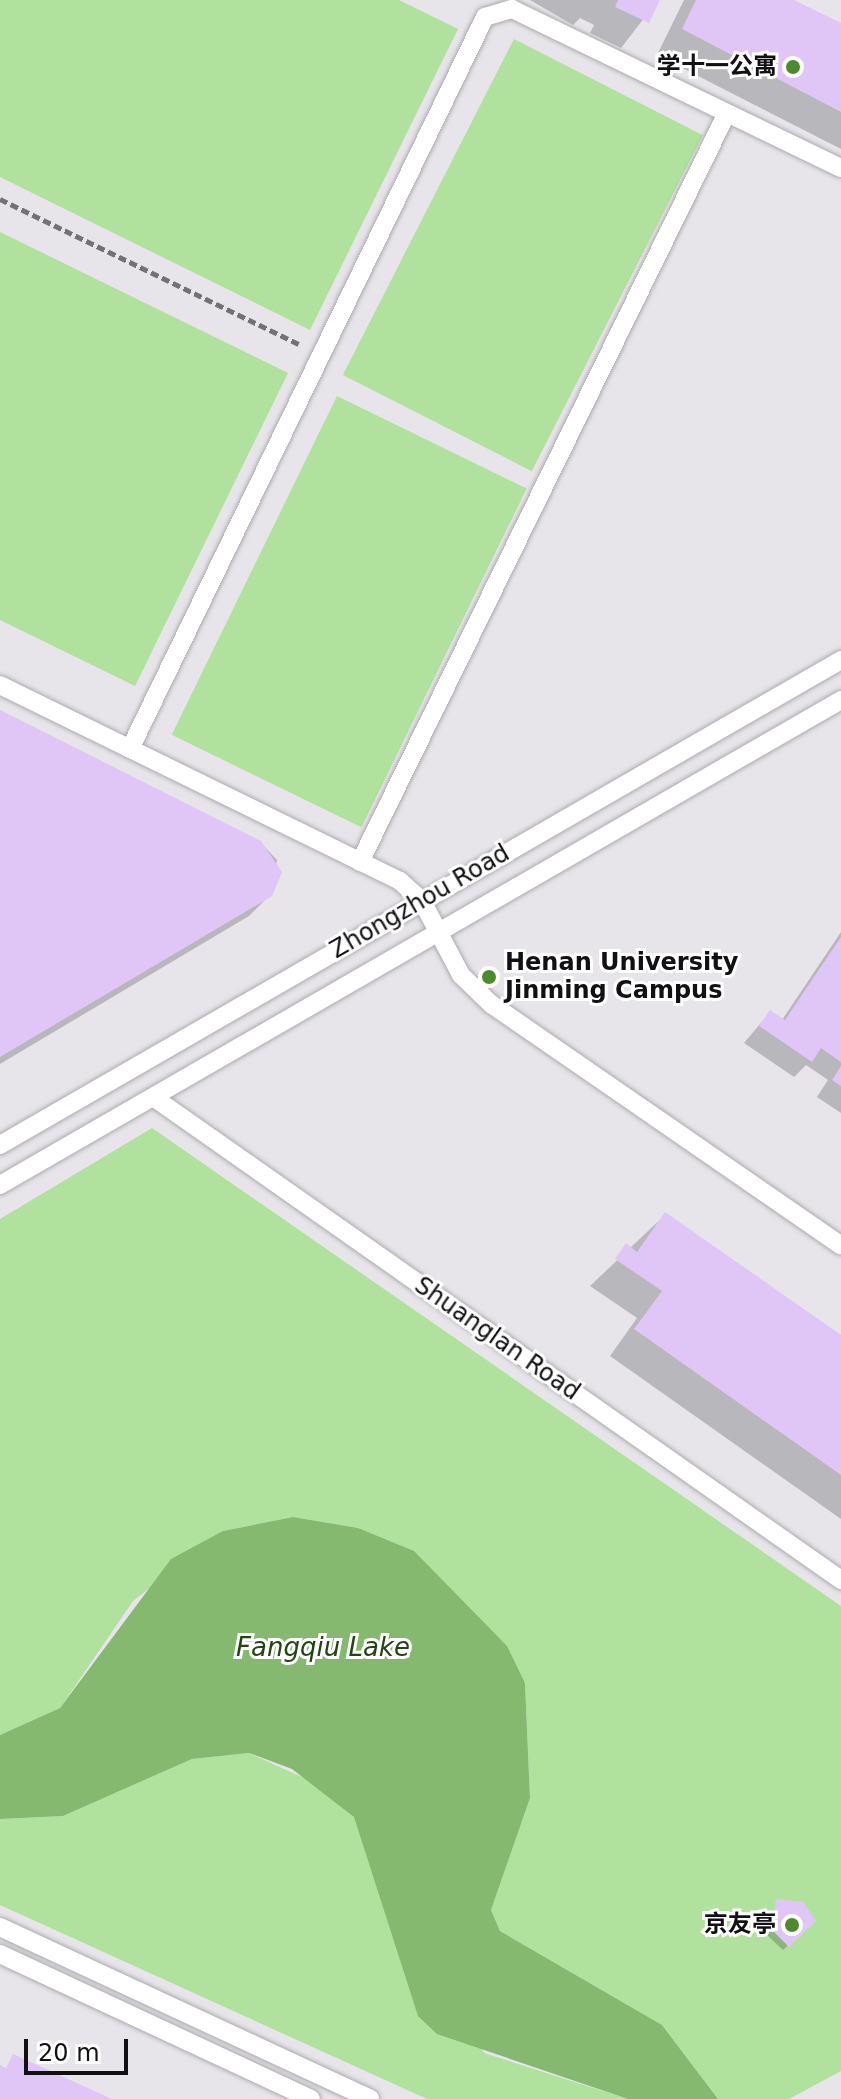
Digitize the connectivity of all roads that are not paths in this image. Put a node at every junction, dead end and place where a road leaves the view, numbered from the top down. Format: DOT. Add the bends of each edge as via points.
graph roads {
  1 [pos="727,113"];
  2 [pos="841,168"];
  3 [pos="841,660"];
  4 [pos="0,685"];
  5 [pos="841,700"];
  6 [pos="130,749"];
  7 [pos="360,862"];
  8 [pos="422,901"];
  9 [pos="436,934"];
  10 [pos="153,1097"];
  11 [pos="0,1145"];
  12 [pos="0,1185"];
  13 [pos="841,1245"];
  14 [pos="841,1580"];
  15 [pos="0,1927"];
  16 [pos="0,1954"];
  17 [pos="311,2099"];
  18 [pos="370,2099"];
  1 -- 2 [label="lane"];
  1 -- 6 [label="lane" via="512,9 485,17"];
  1 -- 7 [label="lane"];
  3 -- 8 [label="lane, Zhongzhou Road"];
  4 -- 6 [label="lane"];
  5 -- 9 [label="lane, Zhongzhou Road"];
  6 -- 7 [label="lane"];
  7 -- 8 [label="lane" via="400,881"];
  8 -- 9 [label="lane"];
  8 -- 11 [label="lane, Zhongzhou Road"];
  9 -- 10 [label="lane, Zhongzhou Road"];
  9 -- 13 [label="lane" via="461,975 491,1004"];
  10 -- 12 [label="lane, Zhongzhou Road"];
  10 -- 14 [label="lane, Shuanglan Road"];
  15 -- 18 [label="lane"];
  16 -- 17 [label="lane"];
}
